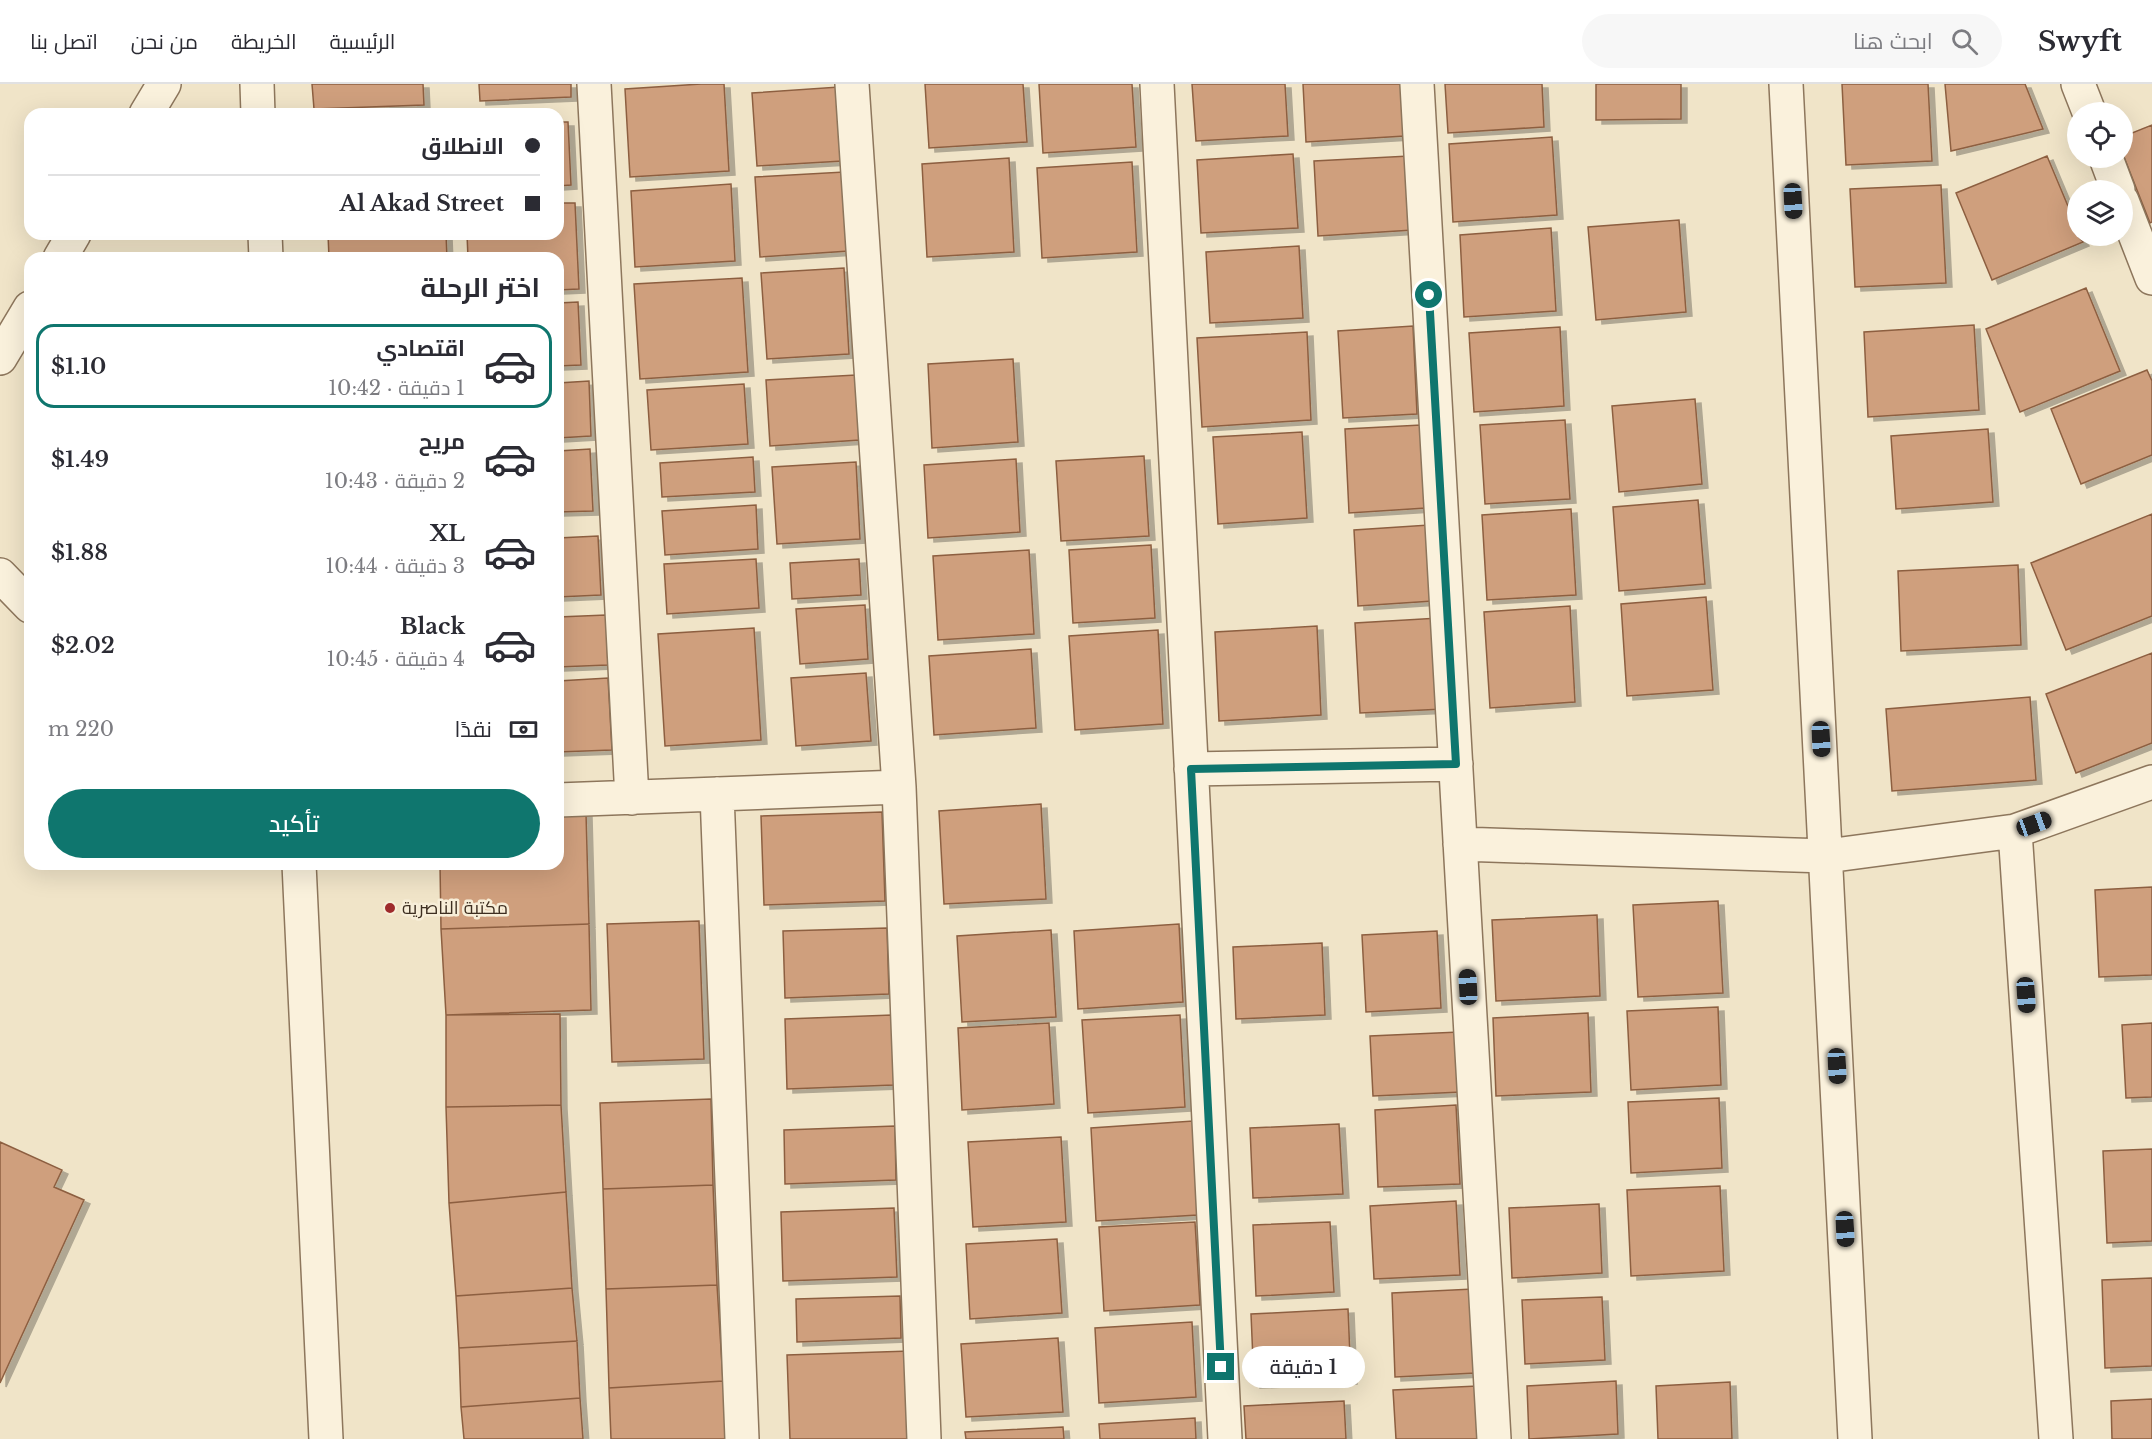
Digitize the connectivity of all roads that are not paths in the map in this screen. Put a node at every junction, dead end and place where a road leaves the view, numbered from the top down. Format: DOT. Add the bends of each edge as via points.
graph roads {
  1 [pos="164,84"];
  2 [pos="257,84"];
  3 [pos="594,84"];
  4 [pos="852,84"];
  5 [pos="1157,84"];
  6 [pos="1417,84"];
  7 [pos="1786,84"];
  8 [pos="2078,84"];
  9 [pos="2085,102"];
  10 [pos="150,108"];
  11 [pos="258,108"];
  12 [pos="2133,229"];
  13 [pos="2152,278"];
  14 [pos="24,318"];
  15 [pos="0,358"];
  16 [pos="0,575"];
  17 [pos="24,600"];
  18 [pos="1456,764"];
  19 [pos="1191,769"];
  20 [pos="2152,782"];
  21 [pos="899,787"];
  22 [pos="717,794"];
  23 [pos="632,798"];
  24 [pos="564,801"];
  25 [pos="2015,831"];
  26 [pos="1460,844"];
  27 [pos="1827,856"];
  28 [pos="299,870"];
  29 [pos="326,1439"];
  30 [pos="742,1439"];
  31 [pos="924,1439"];
  32 [pos="1225,1439"];
  33 [pos="1494,1439"];
  34 [pos="1854,1439"];
  35 [pos="2056,1439"];
  1 -- 10 [label="street"];
  2 -- 11 [label="street"];
  3 -- 23 [label="street"];
  4 -- 21 [label="street"];
  5 -- 19 [label="street"];
  6 -- 18 [label="street"];
  7 -- 27 [label="street"];
  8 -- 9 [label="street"];
  12 -- 13 [label="street"];
  14 -- 15 [label="street"];
  16 -- 17 [label="street"];
  18 -- 19 [label="street"];
  18 -- 26 [label="street"];
  19 -- 32 [label="street"];
  20 -- 25 [label="street"];
  21 -- 22 [label="street"];
  21 -- 31 [label="street"];
  22 -- 23 [label="street"];
  22 -- 30 [label="street"];
  23 -- 24 [label="street"];
  25 -- 27 [label="street"];
  25 -- 35 [label="street"];
  26 -- 27 [label="street"];
  26 -- 33 [label="street"];
  27 -- 34 [label="street"];
  28 -- 29 [label="street"];
}
